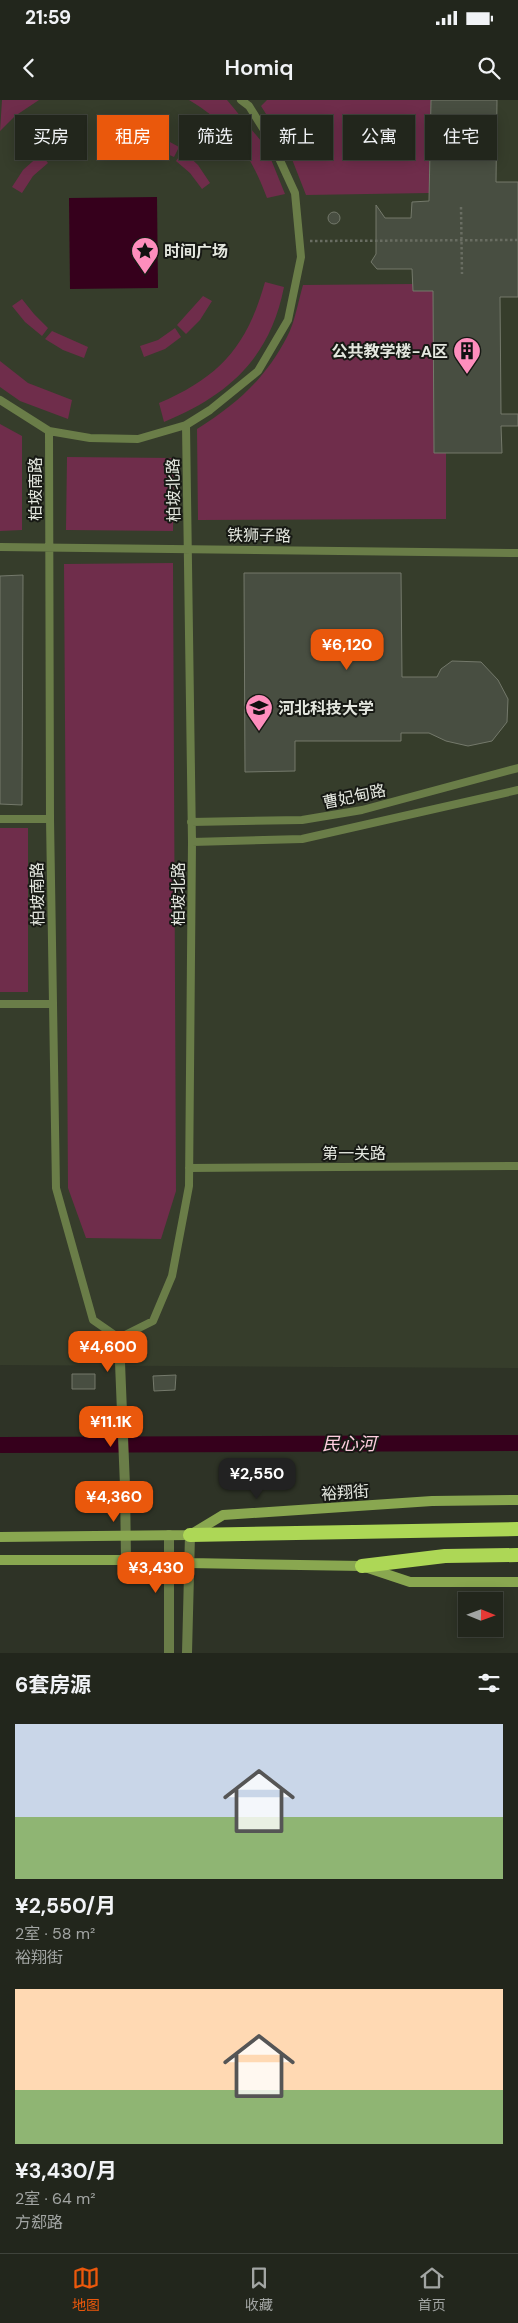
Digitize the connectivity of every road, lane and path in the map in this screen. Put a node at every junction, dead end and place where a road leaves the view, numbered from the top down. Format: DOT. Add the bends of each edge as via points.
graph roads {
  1 [pos="241,100"];
  2 [pos="255,100"];
  3 [pos="249,106"];
  4 [pos="461,207"];
  5 [pos="462,240"];
  6 [pos="518,240"];
  7 [pos="300,241"];
  8 [pos="462,274"];
  9 [pos="0,400"];
  10 [pos="186,425"];
  11 [pos="49,431"];
  12 [pos="49,546"];
  13 [pos="0,547"];
  14 [pos="188,548"];
  15 [pos="518,553"];
  16 [pos="518,768"];
  17 [pos="518,790"];
  18 [pos="0,819"];
  19 [pos="50,819"];
  20 [pos="192,822"];
  21 [pos="192,842"];
  22 [pos="0,1004"];
  23 [pos="53,1004"];
  24 [pos="518,1166"];
  25 [pos="189,1168"];
  26 [pos="120,1338"];
  27 [pos="518,1500"];
  28 [pos="518,1529"];
  29 [pos="169,1535"];
  30 [pos="190,1535"];
  31 [pos="0,1537"];
  32 [pos="126,1537"];
  33 [pos="518,1555"];
  34 [pos="0,1560"];
  35 [pos="126,1560"];
  36 [pos="169,1560"];
  37 [pos="189,1562"];
  38 [pos="362,1566"];
  39 [pos="518,1582"];
  40 [pos="169,1653"];
  41 [pos="188,1653"];
  1 -- 3 [label="lane"];
  2 -- 3 [label="lane"];
  3 -- 7 [label="lane" via="272,143 295,193"];
  4 -- 5 [label="path"];
  5 -- 6 [label="path"];
  5 -- 7 [label="path"];
  5 -- 8 [label="path"];
  7 -- 10 [label="lane" via="301,257 288,320 258,371"];
  9 -- 11 [label="lane"];
  10 -- 11 [label="lane" via="138,439 90,438"];
  10 -- 14 [label="lane, 柏坡北路"];
  11 -- 12 [label="lane, 柏坡南路"];
  12 -- 13 [label="lane, 铁狮子路"];
  12 -- 14 [label="lane, 铁狮子路"];
  12 -- 19 [label="lane, 柏坡南路"];
  14 -- 15 [label="lane, 铁狮子路"];
  14 -- 20 [label="lane, 柏坡北路"];
  16 -- 20 [label="lane, 曹妃甸路" via="362,810 302,820"];
  17 -- 21 [label="lane, 曹妃甸路" via="302,839"];
  18 -- 19 [label="lane"];
  19 -- 23 [label="lane, 柏坡南路"];
  20 -- 21 [label="lane, 柏坡北路"];
  21 -- 25 [label="lane, 柏坡北路"];
  22 -- 23 [label="lane"];
  23 -- 26 [label="lane, 柏坡南路" via="56,1188 93,1320"];
  24 -- 25 [label="lane, 第一关路"];
  25 -- 26 [label="lane, 柏坡北路" via="189,1186 172,1276 153,1321"];
  26 -- 32 [label="street"];
  27 -- 30 [label="main road, 裕翔街" via="432,1501 223,1515"];
  28 -- 30 [label="highway"];
  29 -- 30 [label="main road"];
  29 -- 32 [label="main road"];
  29 -- 36 [label="street"];
  30 -- 37 [label="street"];
  31 -- 32 [label="main road"];
  32 -- 35 [label="street"];
  33 -- 38 [label="highway" via="445,1556"];
  34 -- 35 [label="main road"];
  35 -- 36 [label="main road"];
  36 -- 37 [label="main road"];
  36 -- 40 [label="street"];
  37 -- 38 [label="main road"];
  37 -- 41 [label="street"];
  38 -- 39 [label="main road" via="410,1582"];
}
